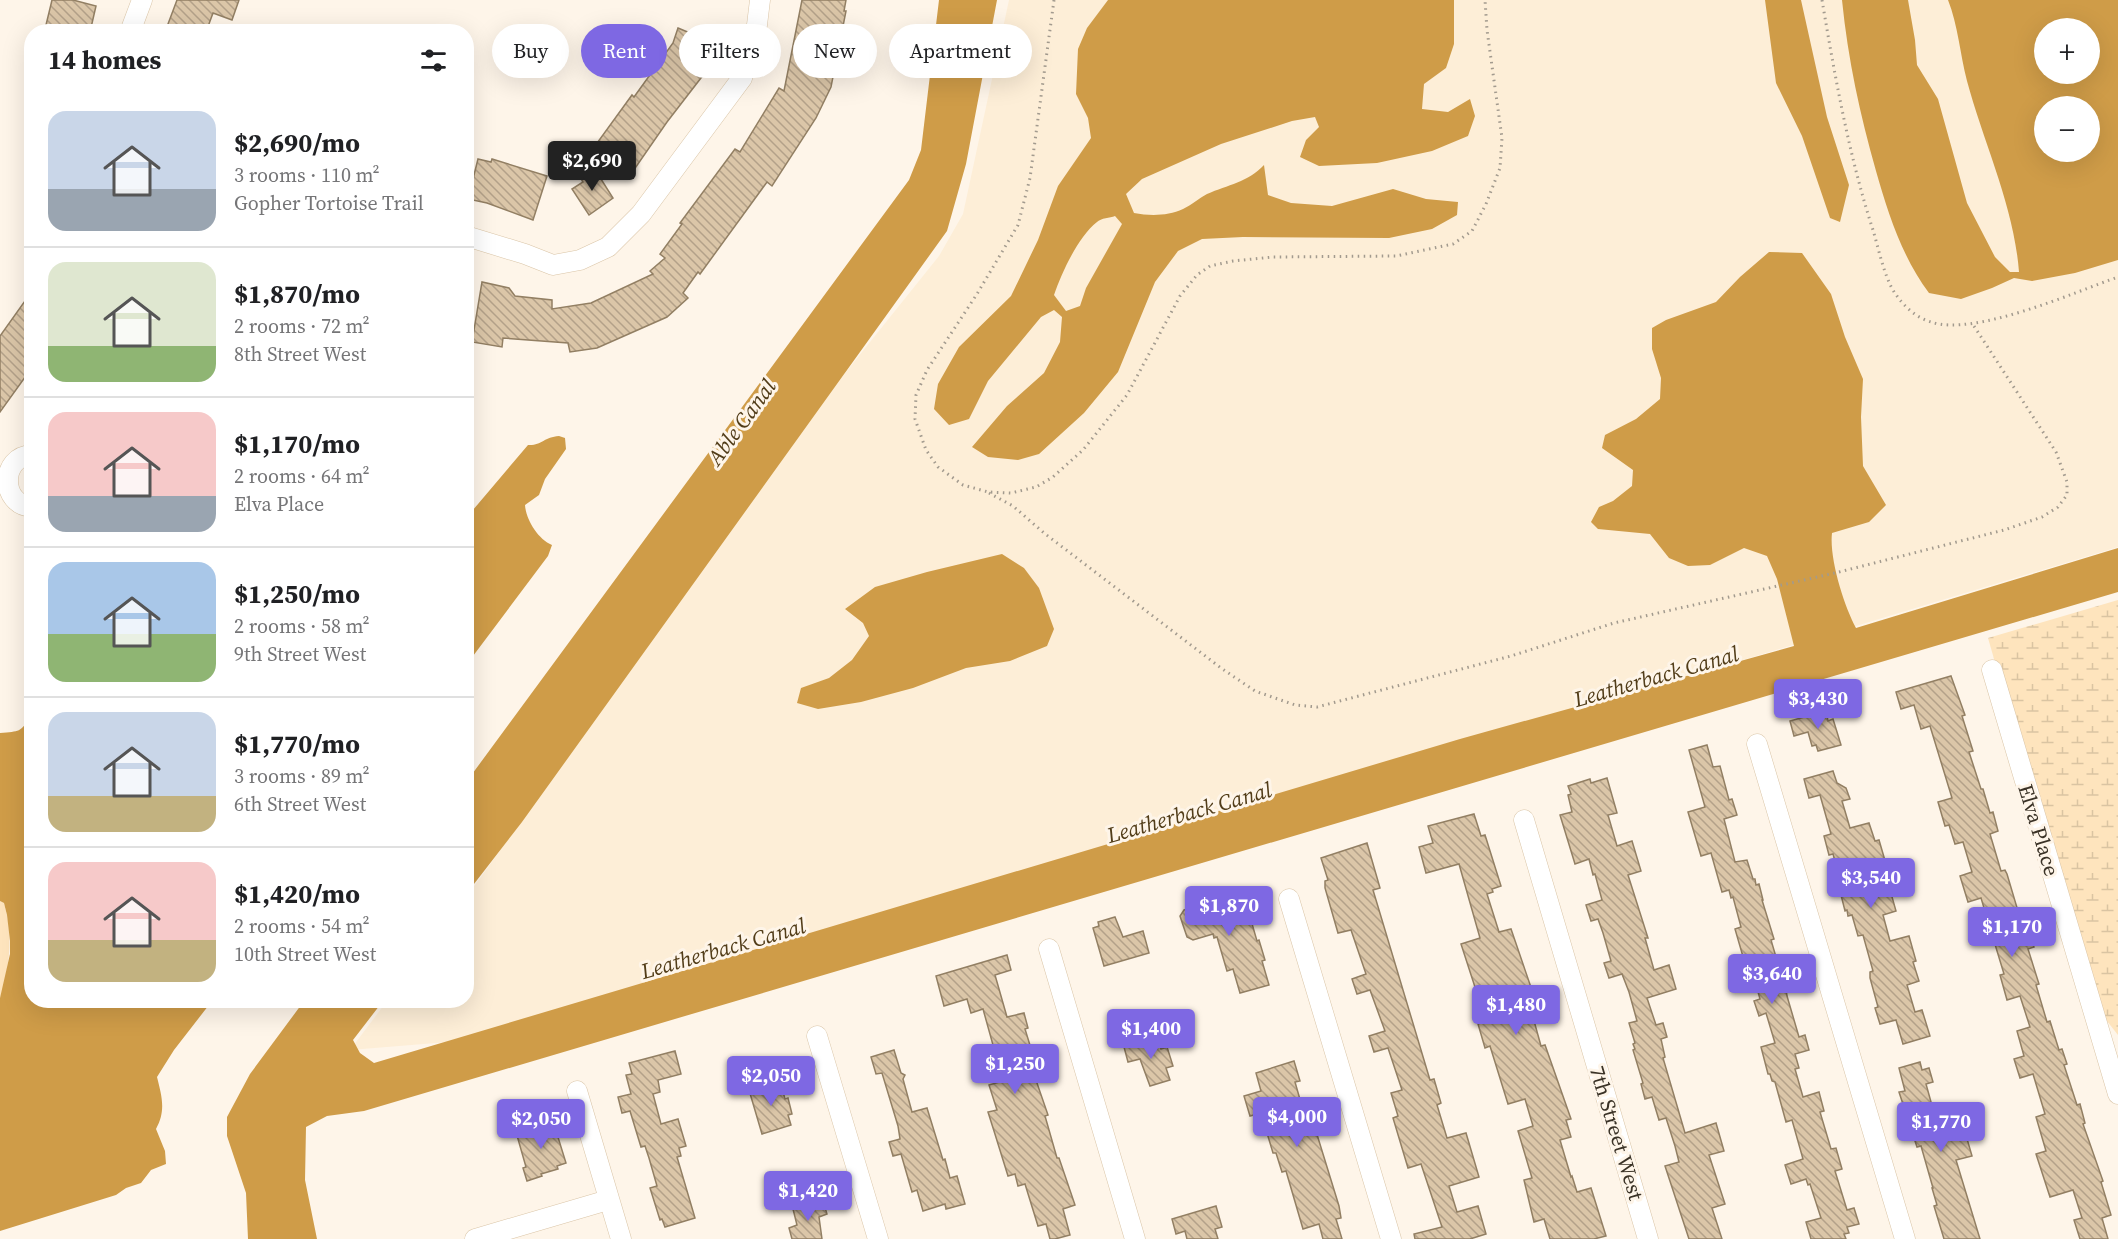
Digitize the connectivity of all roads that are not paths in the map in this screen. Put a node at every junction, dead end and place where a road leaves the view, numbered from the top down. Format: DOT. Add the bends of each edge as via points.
graph roads {
  1 [pos="142,0"];
  2 [pos="760,0"];
  3 [pos="133,24"];
  4 [pos="474,238"];
  5 [pos="24,456"];
  6 [pos="24,506"];
  7 [pos="1992,670"];
  8 [pos="1757,744"];
  9 [pos="1524,820"];
  10 [pos="1289,898"];
  11 [pos="1049,949"];
  12 [pos="817,1036"];
  13 [pos="577,1091"];
  14 [pos="2118,1094"];
  15 [pos="608,1200"];
  16 [pos="475,1239"];
  17 [pos="621,1239"];
  18 [pos="878,1239"];
  19 [pos="1135,1239"];
  20 [pos="1391,1239"];
  21 [pos="1648,1239"];
  22 [pos="1905,1239"];
  1 -- 3 [label="street"];
  2 -- 4 [label="street" via="742,78 641,214 608,247 580,260 553,265"];
  5 -- 6 [label="street" via="9,466 4,481 14,501"];
  7 -- 14 [label="street, Elva Place"];
  8 -- 22 [label="street"];
  9 -- 21 [label="street, 7th Street West"];
  10 -- 20 [label="street"];
  11 -- 19 [label="street"];
  12 -- 18 [label="street"];
  13 -- 15 [label="street"];
  15 -- 16 [label="street"];
  15 -- 17 [label="street"];
}
